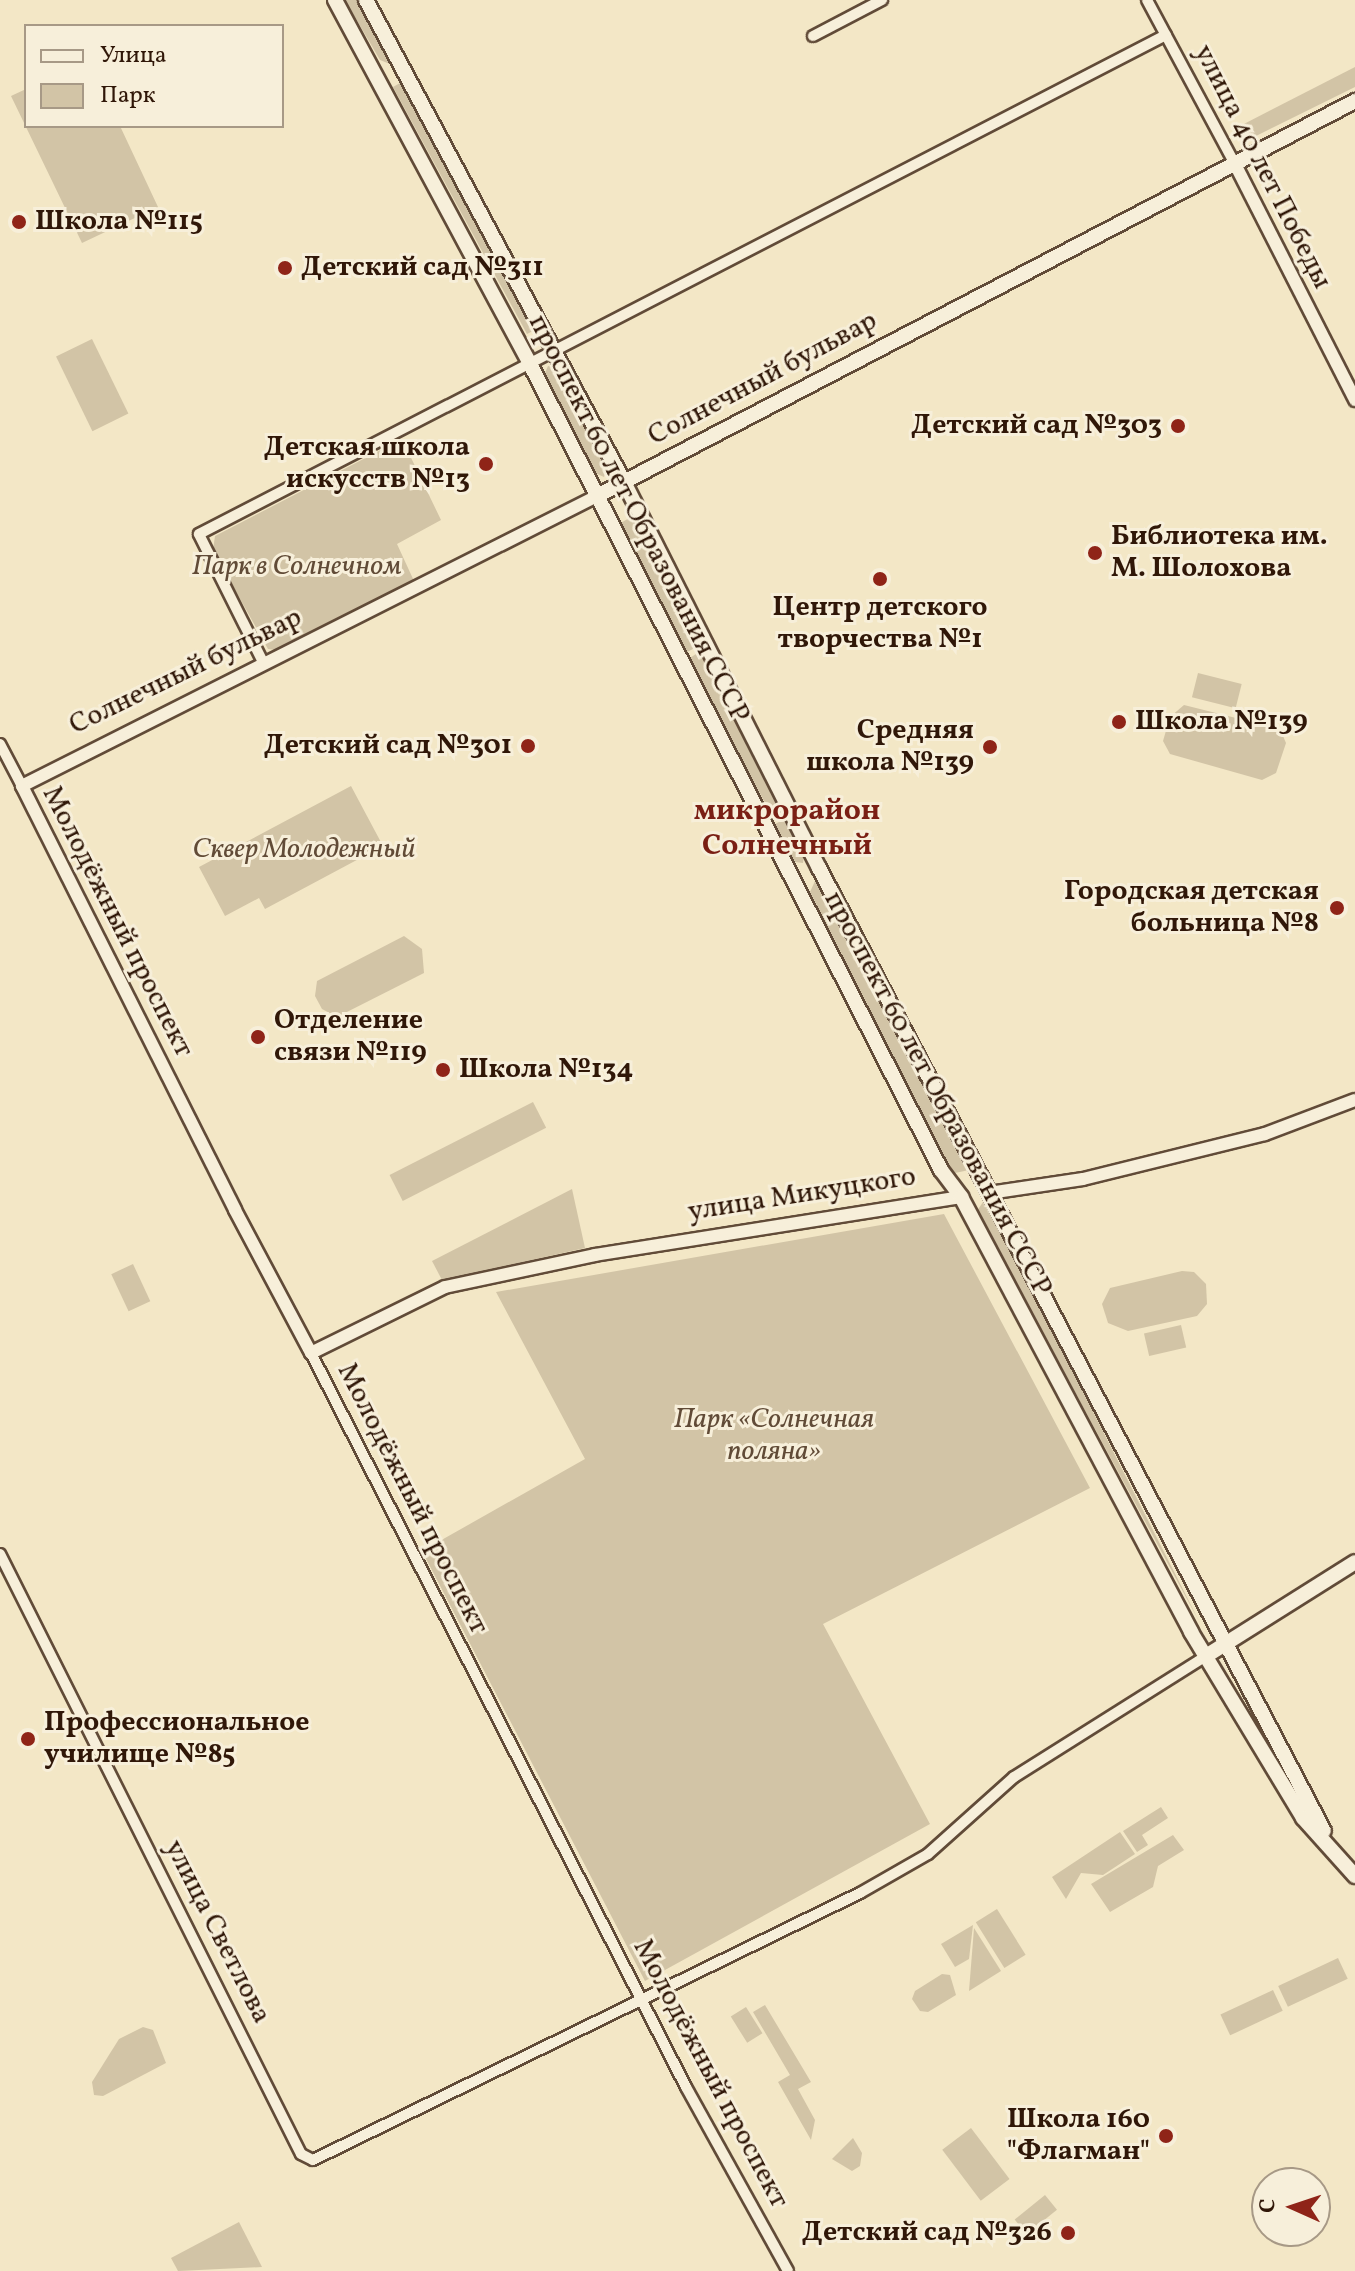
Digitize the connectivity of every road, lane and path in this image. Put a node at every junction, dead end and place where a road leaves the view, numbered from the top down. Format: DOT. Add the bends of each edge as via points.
graph roads {
  1 [pos="335,0"];
  2 [pos="366,0"];
  3 [pos="882,0"];
  4 [pos="1147,0"];
  5 [pos="1166,35"];
  6 [pos="813,36"];
  7 [pos="403,70"];
  8 [pos="378,78"];
  9 [pos="1355,101"];
  10 [pos="1235,164"];
  11 [pos="554,351"];
  12 [pos="530,364"];
  13 [pos="1355,400"];
  14 [pos="624,482"];
  15 [pos="597,496"];
  16 [pos="263,662"];
  17 [pos="0,744"];
  18 [pos="22,786"];
  19 [pos="819,868"];
  20 [pos="796,879"];
  21 [pos="1355,1100"];
  22 [pos="989,1193"];
  23 [pos="961,1197"];
  24 [pos="311,1353"];
  25 [pos="0,1554"];
  26 [pos="1355,1562"];
  27 [pos="1224,1642"];
  28 [pos="1206,1656"];
  29 [pos="1339,1856"];
  30 [pos="1355,1876"];
  31 [pos="642,2001"];
  32 [pos="788,2271"];
  1 -- 8 [label="main road, проспект 60 лет Образования СССР"];
  2 -- 7 [label="main road, проспект 60 лет Образования СССР"];
  3 -- 6 [label="street"];
  4 -- 5 [label="street, улица 40 лет Победы"];
  5 -- 10 [label="street, улица 40 лет Победы"];
  5 -- 11 [label="street"];
  7 -- 8 [label="main road"];
  7 -- 11 [label="main road, проспект 60 лет Образования СССР"];
  8 -- 12 [label="main road, проспект 60 лет Образования СССР"];
  9 -- 10 [label="main road, Солнечный бульвар"];
  10 -- 13 [label="street, улица 40 лет Победы"];
  10 -- 14 [label="main road, Солнечный бульвар"];
  11 -- 12 [label="street"];
  11 -- 14 [label="main road, проспект 60 лет Образования СССР"];
  12 -- 15 [label="main road, проспект 60 лет Образования СССР"];
  12 -- 16 [label="street" via="199,534"];
  14 -- 15 [label="main road, Солнечный бульвар"];
  14 -- 19 [label="main road, проспект 60 лет Образования СССР"];
  15 -- 16 [label="street, Солнечный бульвар"];
  15 -- 20 [label="main road, проспект 60 лет Образования СССР"];
  16 -- 18 [label="street, Солнечный бульвар"];
  17 -- 18 [label="street, Молодёжный проспект"];
  18 -- 24 [label="street, Молодёжный проспект"];
  19 -- 20 [label="main road"];
  19 -- 22 [label="main road, проспект 60 лет Образования СССР"];
  20 -- 23 [label="main road, проспект 60 лет Образования СССР" via="941,1170"];
  21 -- 22 [label="street, улица Микуцкого" via="1265,1134 1083,1179"];
  22 -- 23 [label="main road, улица Микуцкого"];
  22 -- 27 [label="main road, проспект 60 лет Образования СССР"];
  23 -- 24 [label="street, улица Микуцкого" via="595,1255 445,1287"];
  23 -- 28 [label="main road, проспект 60 лет Образования СССР"];
  24 -- 31 [label="street, Молодёжный проспект"];
  25 -- 31 [label="street, улица Светлова" via="301,2154 324,2159"];
  26 -- 27 [label="main road"];
  27 -- 28 [label="main road"];
  27 -- 29 [label="main road, проспект 60 лет Образования СССР"];
  28 -- 29 [label="main road, проспект 60 лет Образования СССР" via="1303,1818"];
  28 -- 31 [label="street" via="990,1794 928,1854"];
  29 -- 30 [label="main road, проспект 60 лет Образования СССР"];
  31 -- 32 [label="street, Молодёжный проспект"];
}
